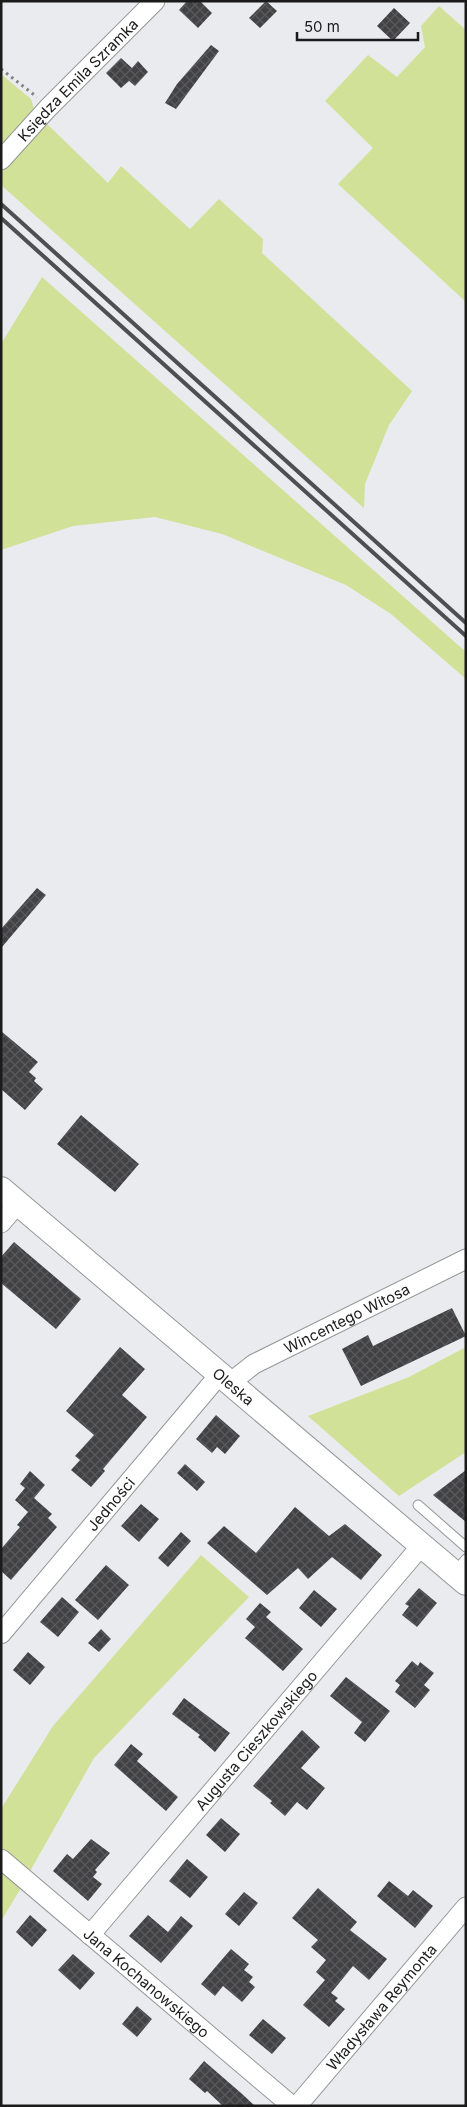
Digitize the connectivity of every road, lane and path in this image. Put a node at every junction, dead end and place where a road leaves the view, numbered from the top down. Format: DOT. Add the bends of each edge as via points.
graph roads {
  1 [pos="155,1"];
  2 [pos="1,69"];
  3 [pos="48,108"];
  4 [pos="1,160"];
  5 [pos="10,1196"];
  6 [pos="1,1223"];
  7 [pos="466,1260"];
  8 [pos="225,1379"];
  9 [pos="418,1505"];
  10 [pos="422,1545"];
  11 [pos="466,1546"];
  12 [pos="462,1572"];
  13 [pos="1,1634"];
  14 [pos="1,1859"];
  15 [pos="466,1907"];
  16 [pos="90,1935"];
  17 [pos="292,2106"];
  18 [pos="297,2106"];
  1 -- 3 [label="street, Księdza Emila Szramka"];
  2 -- 3 [label="path"];
  3 -- 4 [label="street, Księdza Emila Szramka"];
  5 -- 6 [label="street"];
  5 -- 8 [label="street, Oleska"];
  7 -- 8 [label="street, Wincentego Witosa"];
  8 -- 10 [label="street, Oleska"];
  8 -- 13 [label="street, Jedności"];
  9 -- 11 [label="lane"];
  10 -- 12 [label="street, Oleska"];
  10 -- 16 [label="street, Augusta Cieszkowskiego"];
  14 -- 16 [label="street, Jana Kochanowskiego"];
  15 -- 18 [label="street, Władysława Reymonta"];
  16 -- 17 [label="street, Jana Kochanowskiego"];
}
